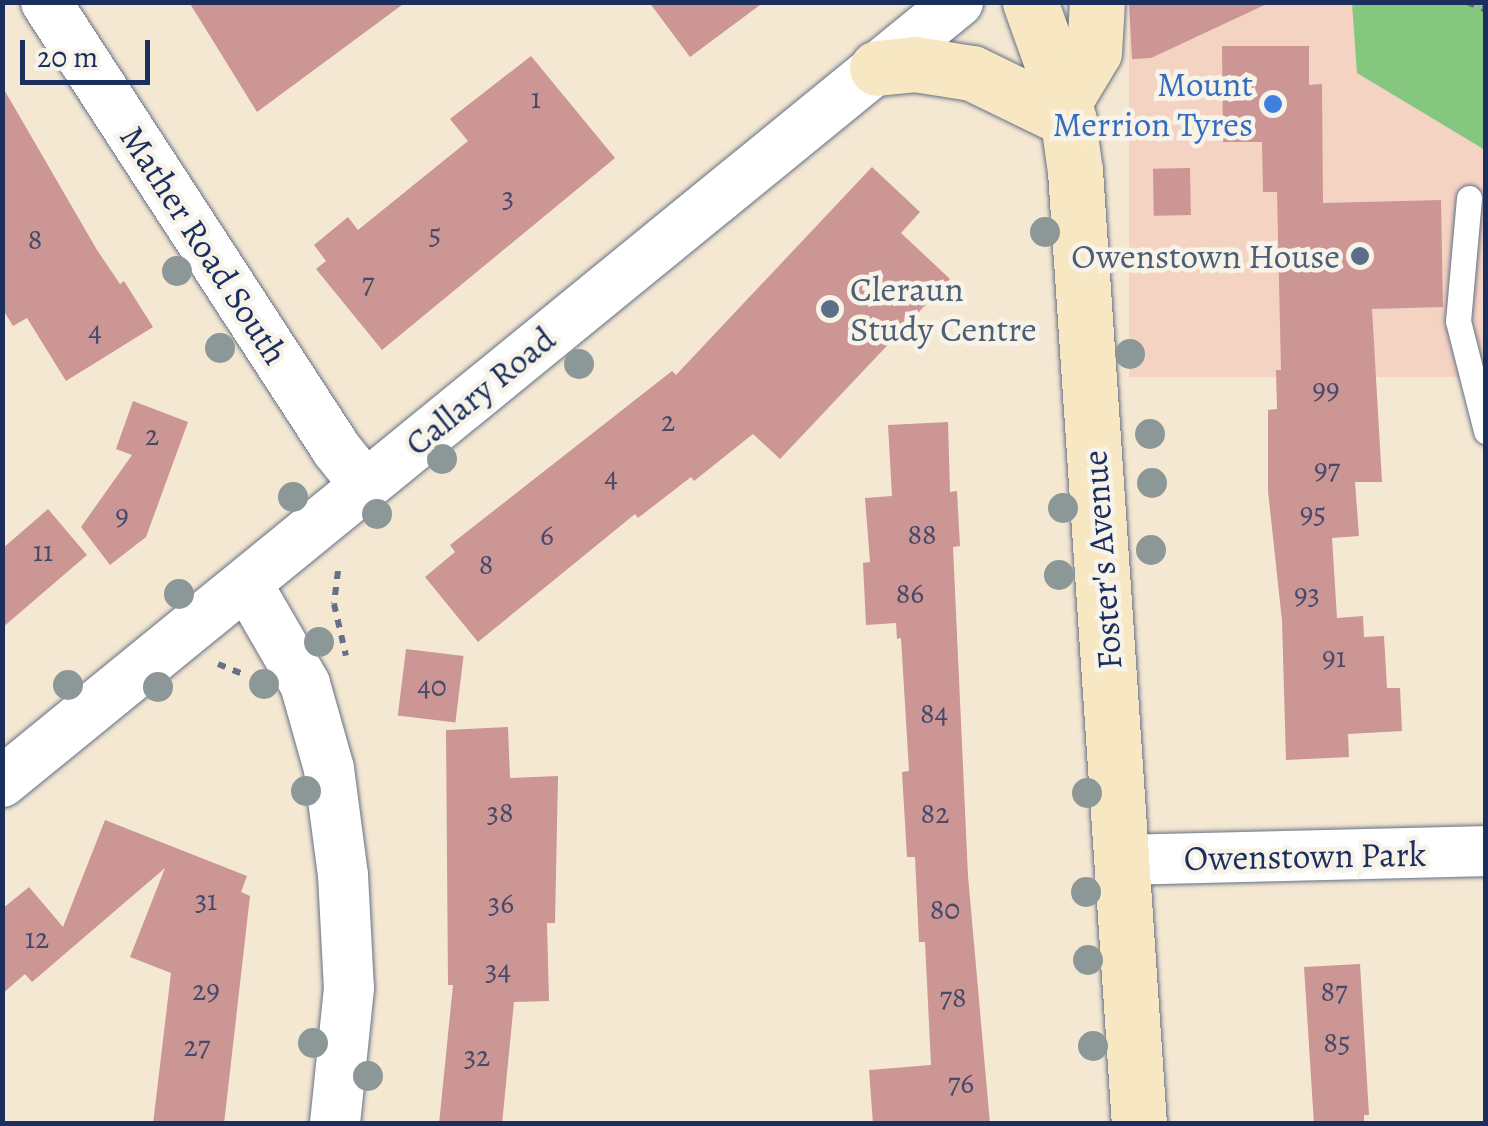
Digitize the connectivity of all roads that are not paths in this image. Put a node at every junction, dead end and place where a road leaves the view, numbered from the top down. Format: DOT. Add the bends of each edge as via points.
graph roads {
  1 [pos="46,2"];
  2 [pos="958,2"];
  3 [pos="1030,2"];
  4 [pos="1097,2"];
  5 [pos="877,68"];
  6 [pos="1067,110"];
  7 [pos="1469,198"];
  8 [pos="1486,430"];
  9 [pos="364,486"];
  10 [pos="247,584"];
  11 [pos="2,782"];
  12 [pos="1486,851"];
  13 [pos="1124,860"];
  14 [pos="335,1124"];
  15 [pos="1139,1124"];
  1 -- 9 [label="street, Mather Road South"];
  2 -- 5 [label="street, Callary Road"];
  3 -- 6 [label="main road, Foster's Avenue"];
  4 -- 6 [label="main road" via="1094,52"];
  5 -- 6 [label="main road" via="915,64 972,74"];
  5 -- 9 [label="street, Callary Road"];
  6 -- 13 [label="main road, Foster's Avenue"];
  7 -- 8 [label="lane" via="1458,321"];
  9 -- 10 [label="street, Callary Road"];
  10 -- 11 [label="street, Callary Road"];
  10 -- 14 [label="street" via="305,684 329,769 350,988"];
  12 -- 13 [label="street, Owenstown Park"];
  13 -- 15 [label="main road, Foster's Avenue"];
}
